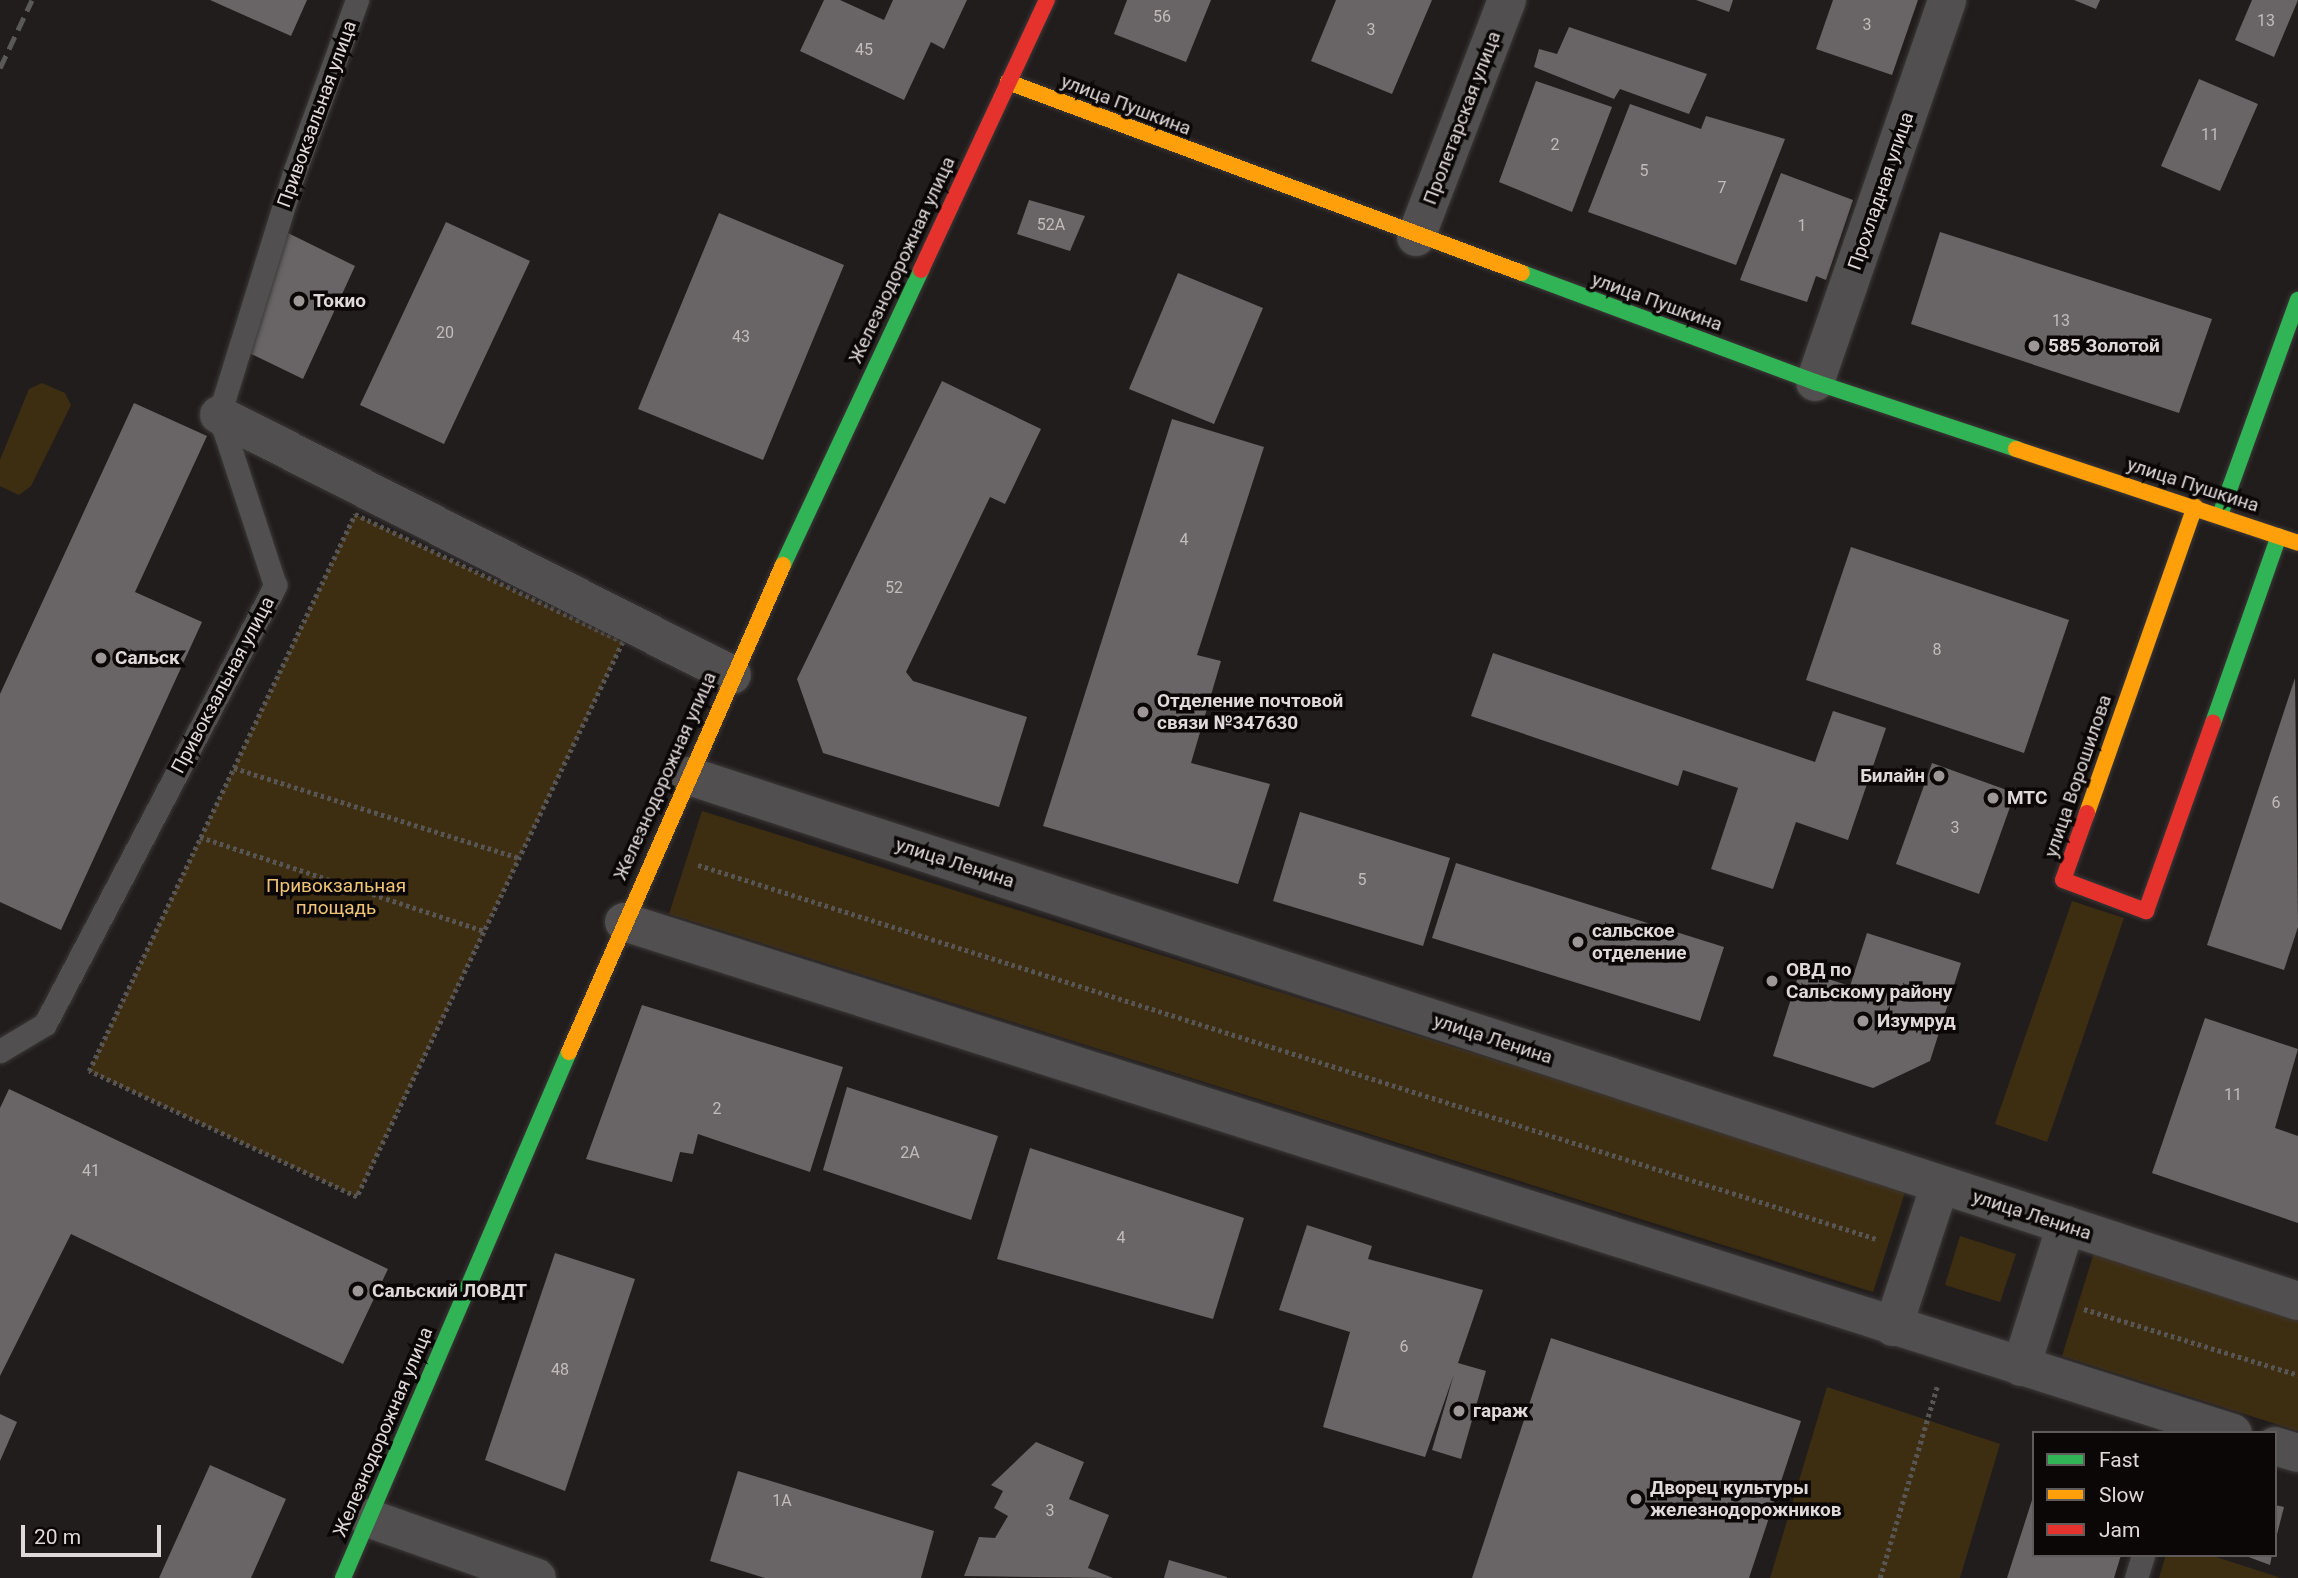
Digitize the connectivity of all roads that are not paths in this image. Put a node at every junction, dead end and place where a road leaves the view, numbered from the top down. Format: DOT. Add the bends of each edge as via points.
graph roads {
  1 [pos="357,0"];
  2 [pos="1047,0"];
  3 [pos="1507,0"];
  4 [pos="1947,0"];
  5 [pos="1008,82"];
  6 [pos="1416,237"];
  7 [pos="2298,300"];
  8 [pos="1815,382"];
  9 [pos="219,415"];
  10 [pos="2195,506"];
  11 [pos="2220,515"];
  12 [pos="2279,536"];
  13 [pos="2298,543"];
  14 [pos="732,675"];
  15 [pos="690,776"];
  16 [pos="624,922"];
  17 [pos="0,1051"];
  18 [pos="1940,1185"];
  19 [pos="2066,1226"];
  20 [pos="2298,1301"];
  21 [pos="1894,1327"];
  22 [pos="2021,1367"];
  23 [pos="2227,1431"];
  24 [pos="2277,1447"];
  25 [pos="2298,1453"];
  26 [pos="369,1518"];
  27 [pos="2142,1557"];
  28 [pos="343,1578"];
  29 [pos="537,1578"];
  30 [pos="2136,1578"];
  1 -- 9 [label="lane, Привокзальная улица" via="293,173"];
  2 -- 5 [label="main road, Железнодорожная улица"];
  3 -- 6 [label="street, Пролетарская улица"];
  4 -- 8 [label="street, Прохладная улица"];
  5 -- 6 [label="main road, улица Пушкина"];
  5 -- 14 [label="main road, Железнодорожная улица"];
  6 -- 8 [label="main road, улица Пушкина"];
  7 -- 11 [label="main road"];
  8 -- 10 [label="main road, улица Пушкина"];
  9 -- 14 [label="street"];
  9 -- 17 [label="lane, Привокзальная улица" via="275,585 45,1024"];
  10 -- 11 [label="main road, улица Пушкина"];
  10 -- 12 [label="main road, улица Ворошилова" via="2063,880 2146,911"];
  11 -- 12 [label="main road, улица Пушкина"];
  12 -- 13 [label="main road, улица Пушкина"];
  14 -- 15 [label="main road, Железнодорожная улица"];
  15 -- 16 [label="main road, Железнодорожная улица"];
  15 -- 18 [label="street, улица Ленина"];
  16 -- 21 [label="street"];
  16 -- 26 [label="main road, Железнодорожная улица"];
  18 -- 19 [label="street, улица Ленина"];
  18 -- 21 [label="street"];
  19 -- 20 [label="street, улица Ленина"];
  19 -- 22 [label="street"];
  21 -- 22 [label="street"];
  22 -- 23 [label="street"];
  24 -- 25 [label="street"];
  26 -- 28 [label="main road, Железнодорожная улица"];
  26 -- 29 [label="street"];
  27 -- 30 [label="lane"];
}
